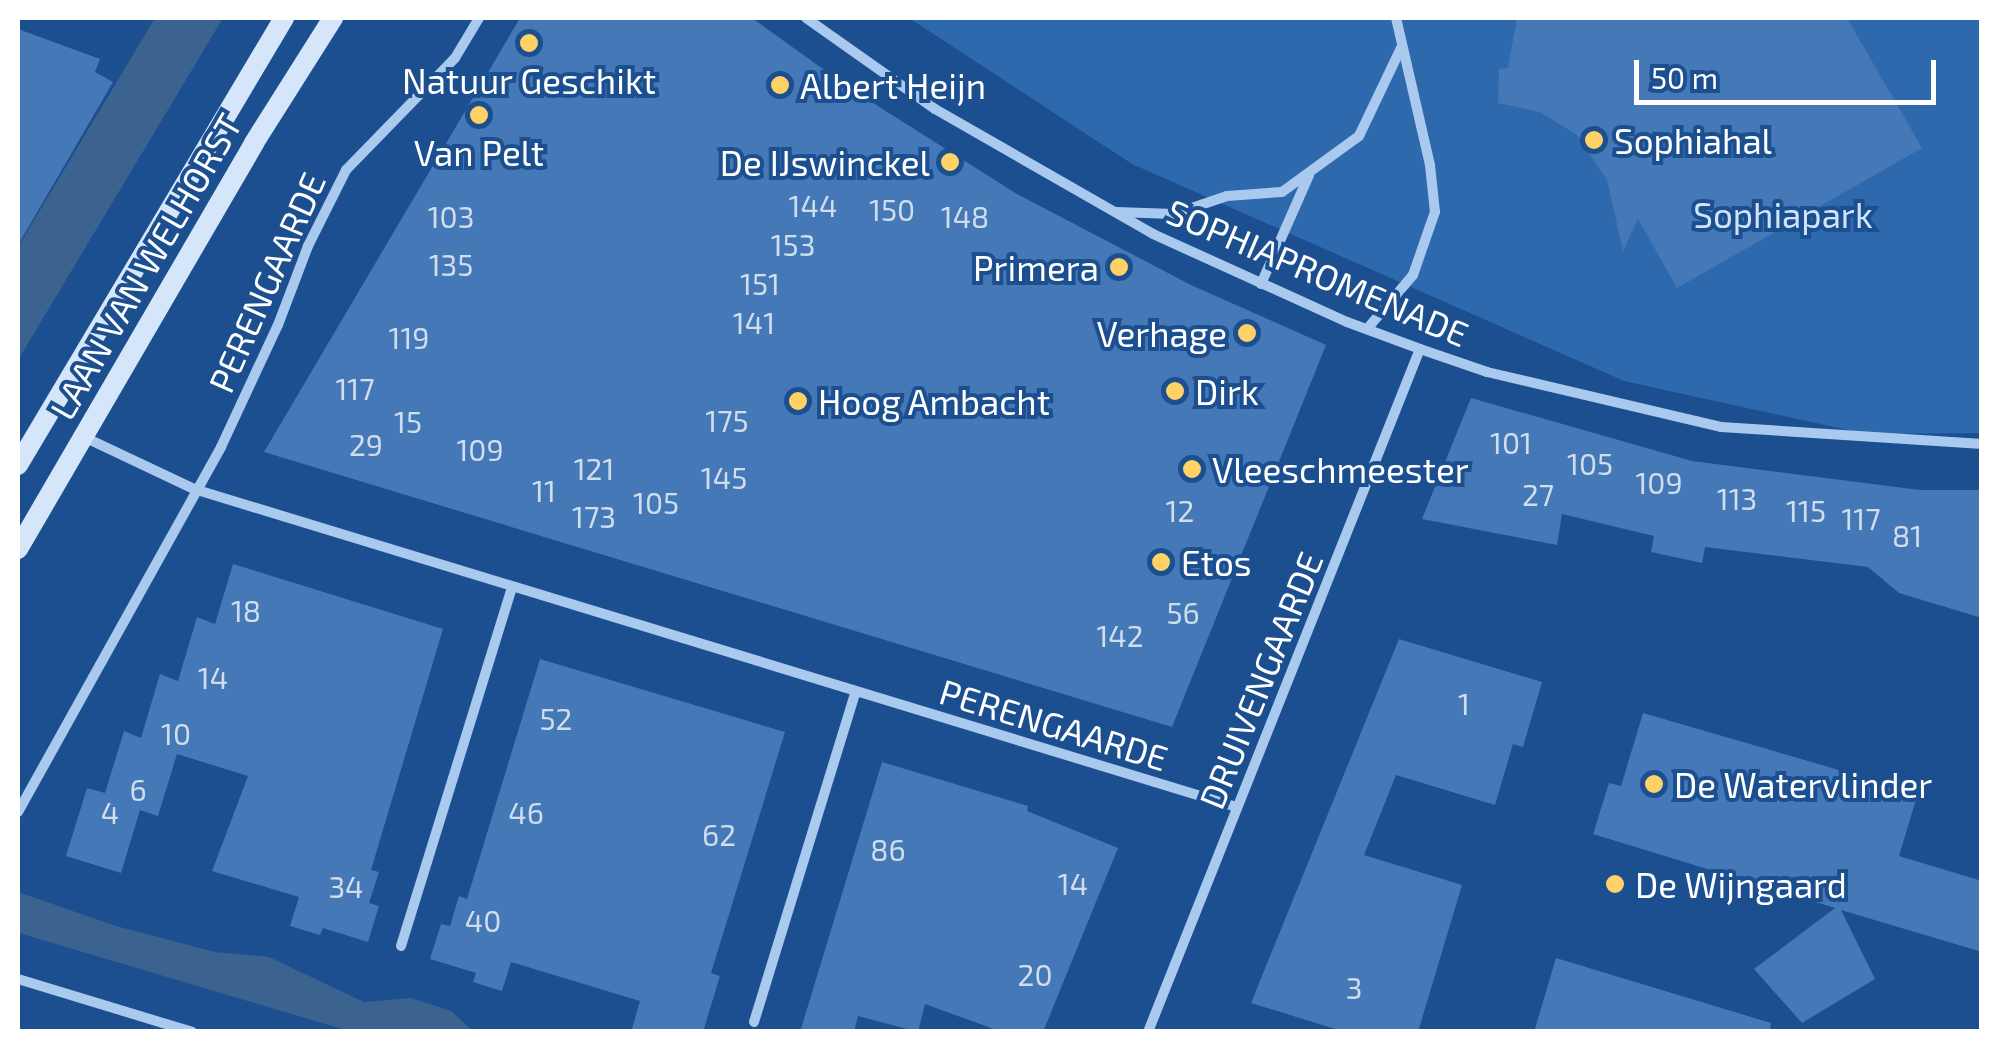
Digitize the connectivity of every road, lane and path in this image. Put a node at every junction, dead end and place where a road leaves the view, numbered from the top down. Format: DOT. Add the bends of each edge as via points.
graph roads {
  1 [pos="284,18"];
  2 [pos="332,18"];
  3 [pos="480,18"];
  4 [pos="806,18"];
  5 [pos="1396,18"];
  6 [pos="819,22"];
  7 [pos="1401,48"];
  8 [pos="1310,173"];
  9 [pos="1115,212"];
  10 [pos="1261,284"];
  11 [pos="1367,329"];
  12 [pos="1420,349"];
  13 [pos="83,436"];
  14 [pos="1982,444"];
  15 [pos="18,465"];
  16 [pos="194,489"];
  17 [pos="18,550"];
  18 [pos="512,587"];
  19 [pos="855,693"];
  20 [pos="1237,807"];
  21 [pos="18,812"];
  22 [pos="401,946"];
  23 [pos="18,979"];
  24 [pos="754,1022"];
  25 [pos="192,1032"];
  26 [pos="1148,1032"];
  1 -- 15 [label="main road, LAAN VAN WELHORST"];
  2 -- 13 [label="main road, LAAN VAN WELHORST"];
  3 -- 16 [label="street, PERENGAARDE" via="455,58 346,170 221,446"];
  4 -- 6 [label="street, SOPHIAPROMENADE"];
  5 -- 7 [label="street"];
  6 -- 9 [label="street, SOPHIAPROMENADE" via="935,109"];
  7 -- 8 [label="street" via="1359,136"];
  7 -- 11 [label="street" via="1435,212 1413,275"];
  8 -- 9 [label="street" via="1282,192 1228,196 1174,214"];
  8 -- 10 [label="street"];
  9 -- 10 [label="street, SOPHIAPROMENADE"];
  10 -- 11 [label="street, SOPHIAPROMENADE"];
  11 -- 12 [label="street, SOPHIAPROMENADE"];
  12 -- 14 [label="street, SOPHIAPROMENADE" via="1721,428"];
  12 -- 20 [label="street, DRUIVENGAARDE"];
  13 -- 16 [label="street, PERENGAARDE"];
  13 -- 17 [label="main road, LAAN VAN WELHORST"];
  16 -- 18 [label="street, PERENGAARDE"];
  16 -- 21 [label="street, PERENGAARDE"];
  18 -- 19 [label="street, PERENGAARDE"];
  18 -- 22 [label="street"];
  19 -- 20 [label="street, PERENGAARDE"];
  19 -- 24 [label="street"];
  20 -- 26 [label="street, DRUIVENGAARDE"];
  23 -- 25 [label="street"];
}
